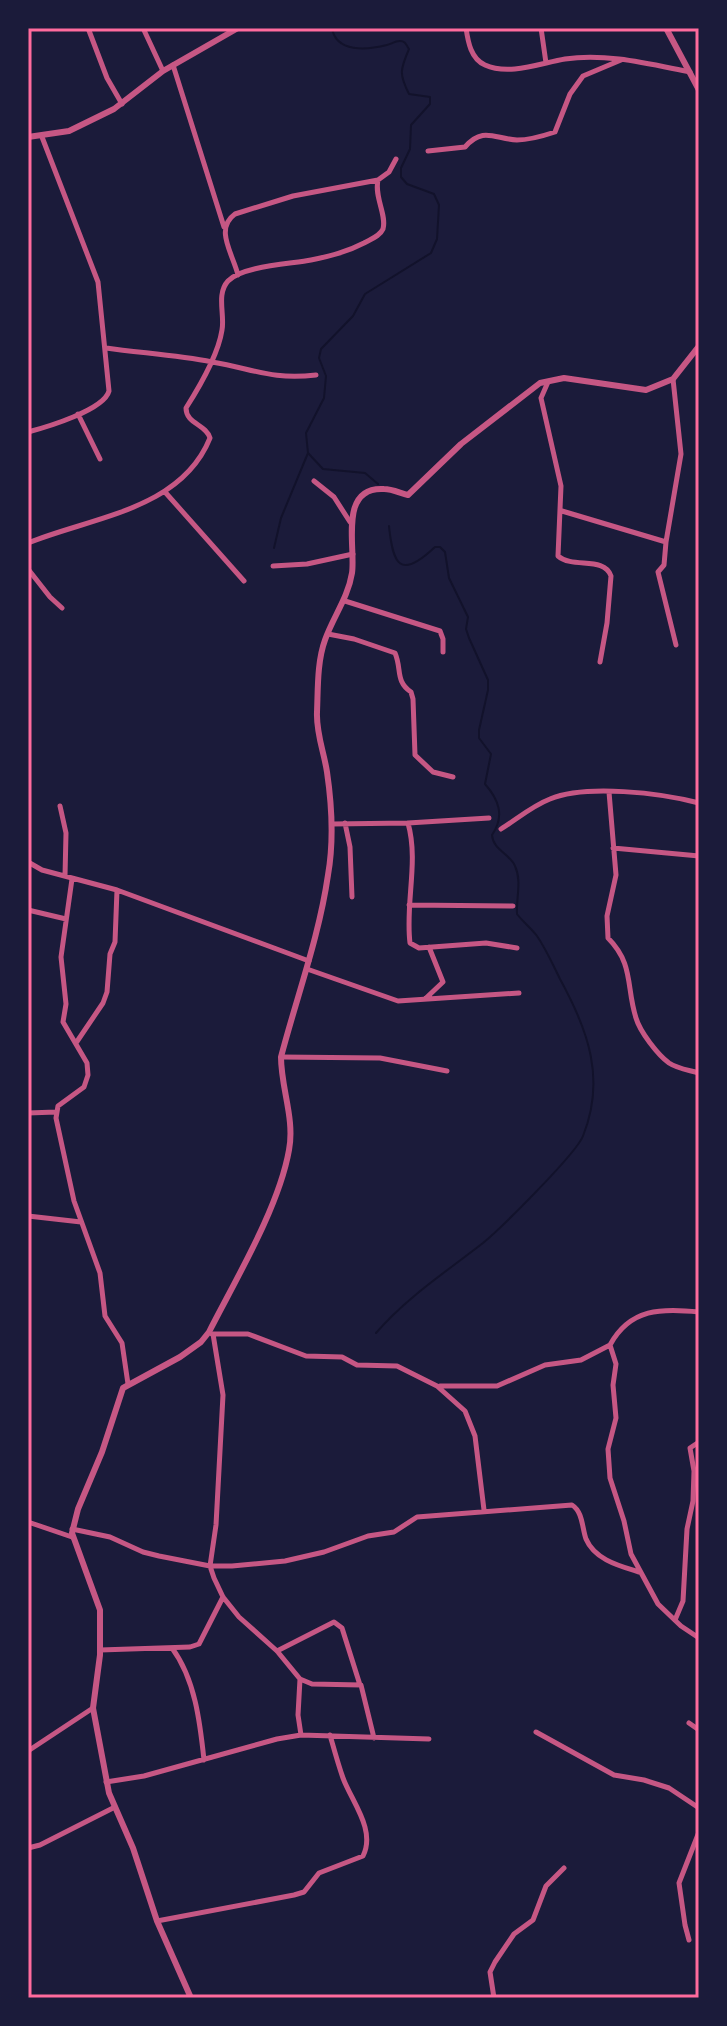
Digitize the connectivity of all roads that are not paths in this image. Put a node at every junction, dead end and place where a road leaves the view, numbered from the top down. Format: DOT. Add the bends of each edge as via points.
graph roads {
  1 [pos="88,28"];
  2 [pos="143,28"];
  3 [pos="238,28"];
  4 [pos="466,28"];
  5 [pos="541,28"];
  6 [pos="666,28"];
  7 [pos="621,59"];
  8 [pos="546,63"];
  9 [pos="173,65"];
  10 [pos="163,71"];
  11 [pos="690,72"];
  12 [pos="699,90"];
  13 [pos="122,104"];
  14 [pos="28,137"];
  15 [pos="42,137"];
  16 [pos="428,151"];
  17 [pos="396,159"];
  18 [pos="378,180"];
  19 [pos="224,228"];
  20 [pos="238,275"];
  21 [pos="699,346"];
  22 [pos="106,348"];
  23 [pos="211,361"];
  24 [pos="316,375"];
  25 [pos="551,378"];
  26 [pos="673,379"];
  27 [pos="78,414"];
  28 [pos="28,432"];
  29 [pos="100,459"];
  30 [pos="314,481"];
  31 [pos="165,492"];
  32 [pos="562,511"];
  33 [pos="350,522"];
  34 [pos="666,542"];
  35 [pos="28,543"];
  36 [pos="353,554"];
  37 [pos="273,566"];
  38 [pos="28,569"];
  39 [pos="244,581"];
  40 [pos="345,601"];
  41 [pos="62,608"];
  42 [pos="328,634"];
  43 [pos="676,645"];
  44 [pos="443,652"];
  45 [pos="600,662"];
  46 [pos="453,777"];
  47 [pos="609,792"];
  48 [pos="699,803"];
  49 [pos="60,806"];
  50 [pos="489,818"];
  51 [pos="345,823"];
  52 [pos="408,823"];
  53 [pos="332,824"];
  54 [pos="501,829"];
  55 [pos="613,848"];
  56 [pos="699,856"];
  57 [pos="28,862"];
  58 [pos="69,877"];
  59 [pos="117,890"];
  60 [pos="352,897"];
  61 [pos="409,905"];
  62 [pos="513,906"];
  63 [pos="28,910"];
  64 [pos="66,919"];
  65 [pos="429,947"];
  66 [pos="517,948"];
  67 [pos="308,965"];
  68 [pos="519,993"];
  69 [pos="425,999"];
  70 [pos="76,1043"];
  71 [pos="281,1057"];
  72 [pos="447,1071"];
  73 [pos="699,1073"];
  74 [pos="56,1112"];
  75 [pos="28,1113"];
  76 [pos="28,1216"];
  77 [pos="81,1222"];
  78 [pos="699,1312"];
  79 [pos="211,1333"];
  80 [pos="610,1345"];
  81 [pos="128,1384"];
  82 [pos="437,1386"];
  83 [pos="699,1442"];
  84 [pos="484,1510"];
  85 [pos="28,1522"];
  86 [pos="72,1533"];
  87 [pos="210,1566"];
  88 [pos="639,1572"];
  89 [pos="223,1597"];
  90 [pos="675,1620"];
  91 [pos="699,1638"];
  92 [pos="172,1648"];
  93 [pos="100,1650"];
  94 [pos="277,1651"];
  95 [pos="300,1679"];
  96 [pos="360,1685"];
  97 [pos="93,1708"];
  98 [pos="689,1723"];
  99 [pos="699,1730"];
  100 [pos="536,1732"];
  101 [pos="301,1735"];
  102 [pos="330,1735"];
  103 [pos="374,1738"];
  104 [pos="429,1739"];
  105 [pos="28,1751"];
  106 [pos="204,1760"];
  107 [pos="106,1782"];
  108 [pos="115,1807"];
  109 [pos="699,1808"];
  110 [pos="699,1832"];
  111 [pos="28,1848"];
  112 [pos="564,1868"];
  113 [pos="157,1921"];
  114 [pos="689,1940"];
  115 [pos="191,1998"];
  116 [pos="494,1998"];
  1 -- 13 [label="street"];
  2 -- 10 [label="street"];
  3 -- 9 [label="street"];
  4 -- 8 [label="street" via="470,48 483,65 509,69"];
  5 -- 8 [label="street"];
  6 -- 11 [label="street"];
  7 -- 8 [label="street"];
  7 -- 11 [label="street"];
  7 -- 16 [label="street" via="583,76 555,132 521,140 481,136 465,147"];
  9 -- 10 [label="street"];
  9 -- 19 [label="street"];
  10 -- 13 [label="street"];
  11 -- 12 [label="street"];
  13 -- 15 [label="street" via="69,131"];
  14 -- 15 [label="street"];
  15 -- 22 [label="street" via="98,282"];
  17 -- 18 [label="street"];
  18 -- 19 [label="street" via="246,209 227,219"];
  18 -- 20 [label="street" via="384,222 378,236 349,251"];
  19 -- 20 [label="street"];
  20 -- 23 [label="street" via="228,281 222,296 222,330"];
  21 -- 26 [label="street"];
  22 -- 23 [label="street"];
  22 -- 27 [label="street" via="108,397"];
  23 -- 24 [label="street" via="288,378"];
  23 -- 31 [label="street" via="186,408 189,420 210,438 203,455"];
  25 -- 26 [label="street" via="646,390"];
  25 -- 32 [label="street" via="541,398"];
  25 -- 33 [label="street" via="529,389 461,444 408,495 382,488 368,493"];
  26 -- 34 [label="street" via="681,454"];
  27 -- 28 [label="street"];
  27 -- 29 [label="street"];
  30 -- 33 [label="street" via="334,497"];
  31 -- 35 [label="street"];
  31 -- 39 [label="street"];
  32 -- 34 [label="street"];
  32 -- 45 [label="street" via="558,556 575,564 604,566 611,576"];
  33 -- 36 [label="street"];
  34 -- 43 [label="street" via="658,572"];
  36 -- 37 [label="street"];
  36 -- 40 [label="street"];
  38 -- 41 [label="street"];
  40 -- 42 [label="street"];
  40 -- 44 [label="street" via="440,631"];
  42 -- 46 [label="street" via="395,653 398,676 413,699 415,755 433,772"];
  42 -- 53 [label="street" via="316,717"];
  47 -- 48 [label="street"];
  47 -- 54 [label="street" via="558,796"];
  47 -- 55 [label="street"];
  49 -- 58 [label="street"];
  50 -- 52 [label="street"];
  51 -- 52 [label="street"];
  51 -- 53 [label="street"];
  51 -- 60 [label="street"];
  52 -- 61 [label="street" via="414,842"];
  53 -- 67 [label="street" via="329,874"];
  55 -- 56 [label="street"];
  55 -- 73 [label="street" via="616,881 607,933 626,964 636,1020 669,1063"];
  57 -- 58 [label="street"];
  58 -- 59 [label="street"];
  58 -- 64 [label="street"];
  59 -- 67 [label="street"];
  59 -- 70 [label="street" via="107,992"];
  61 -- 62 [label="street"];
  61 -- 65 [label="street" via="410,943"];
  63 -- 64 [label="street"];
  64 -- 70 [label="street" via="63,1022"];
  65 -- 66 [label="street" via="486,943"];
  65 -- 69 [label="street" via="443,982"];
  67 -- 69 [label="street" via="389,999"];
  67 -- 71 [label="street"];
  68 -- 69 [label="street"];
  70 -- 74 [label="street" via="87,1063 87,1082"];
  71 -- 72 [label="street" via="380,1058"];
  71 -- 79 [label="street" via="290,1149 266,1217"];
  74 -- 75 [label="street"];
  74 -- 77 [label="street" via="66,1175"];
  76 -- 77 [label="street"];
  77 -- 81 [label="street" via="100,1273 105,1316 122,1343"];
  78 -- 80 [label="street" via="658,1310 624,1326"];
  79 -- 81 [label="street" via="180,1357"];
  79 -- 82 [label="street" via="248,1334 306,1356 397,1366"];
  79 -- 87 [label="street" via="223,1395"];
  80 -- 82 [label="street" via="581,1360 545,1365 497,1386"];
  80 -- 88 [label="street" via="616,1364 616,1418 608,1449 610,1478"];
  81 -- 86 [label="street"];
  82 -- 84 [label="street" via="465,1411 475,1436"];
  83 -- 90 [label="street" via="690,1448 693,1501 683,1601"];
  84 -- 87 [label="street" via="417,1517 394,1532 303,1557"];
  84 -- 88 [label="street" via="576,1507 591,1546 607,1560"];
  85 -- 86 [label="street"];
  86 -- 87 [label="street" via="110,1537 143,1552"];
  86 -- 93 [label="street" via="100,1610"];
  87 -- 89 [label="street"];
  88 -- 90 [label="street"];
  89 -- 92 [label="street" via="199,1644"];
  89 -- 94 [label="street"];
  90 -- 91 [label="street"];
  92 -- 93 [label="street"];
  92 -- 106 [label="street" via="187,1674"];
  93 -- 97 [label="street"];
  94 -- 95 [label="street"];
  94 -- 96 [label="street" via="334,1622 342,1628"];
  95 -- 96 [label="street"];
  95 -- 101 [label="street"];
  96 -- 103 [label="street"];
  97 -- 105 [label="street"];
  97 -- 107 [label="street"];
  98 -- 99 [label="street"];
  100 -- 109 [label="street" via="614,1775 669,1788"];
  101 -- 102 [label="street"];
  101 -- 106 [label="street"];
  102 -- 103 [label="street"];
  102 -- 113 [label="street" via="363,1821 363,1856 319,1873 304,1892"];
  103 -- 104 [label="street"];
  106 -- 107 [label="street"];
  107 -- 108 [label="street"];
  108 -- 111 [label="street"];
  108 -- 113 [label="street"];
  110 -- 114 [label="street" via="679,1883"];
  112 -- 116 [label="street" via="546,1886 533,1920 514,1934 495,1962 490,1972"];
  113 -- 115 [label="street"];
}
